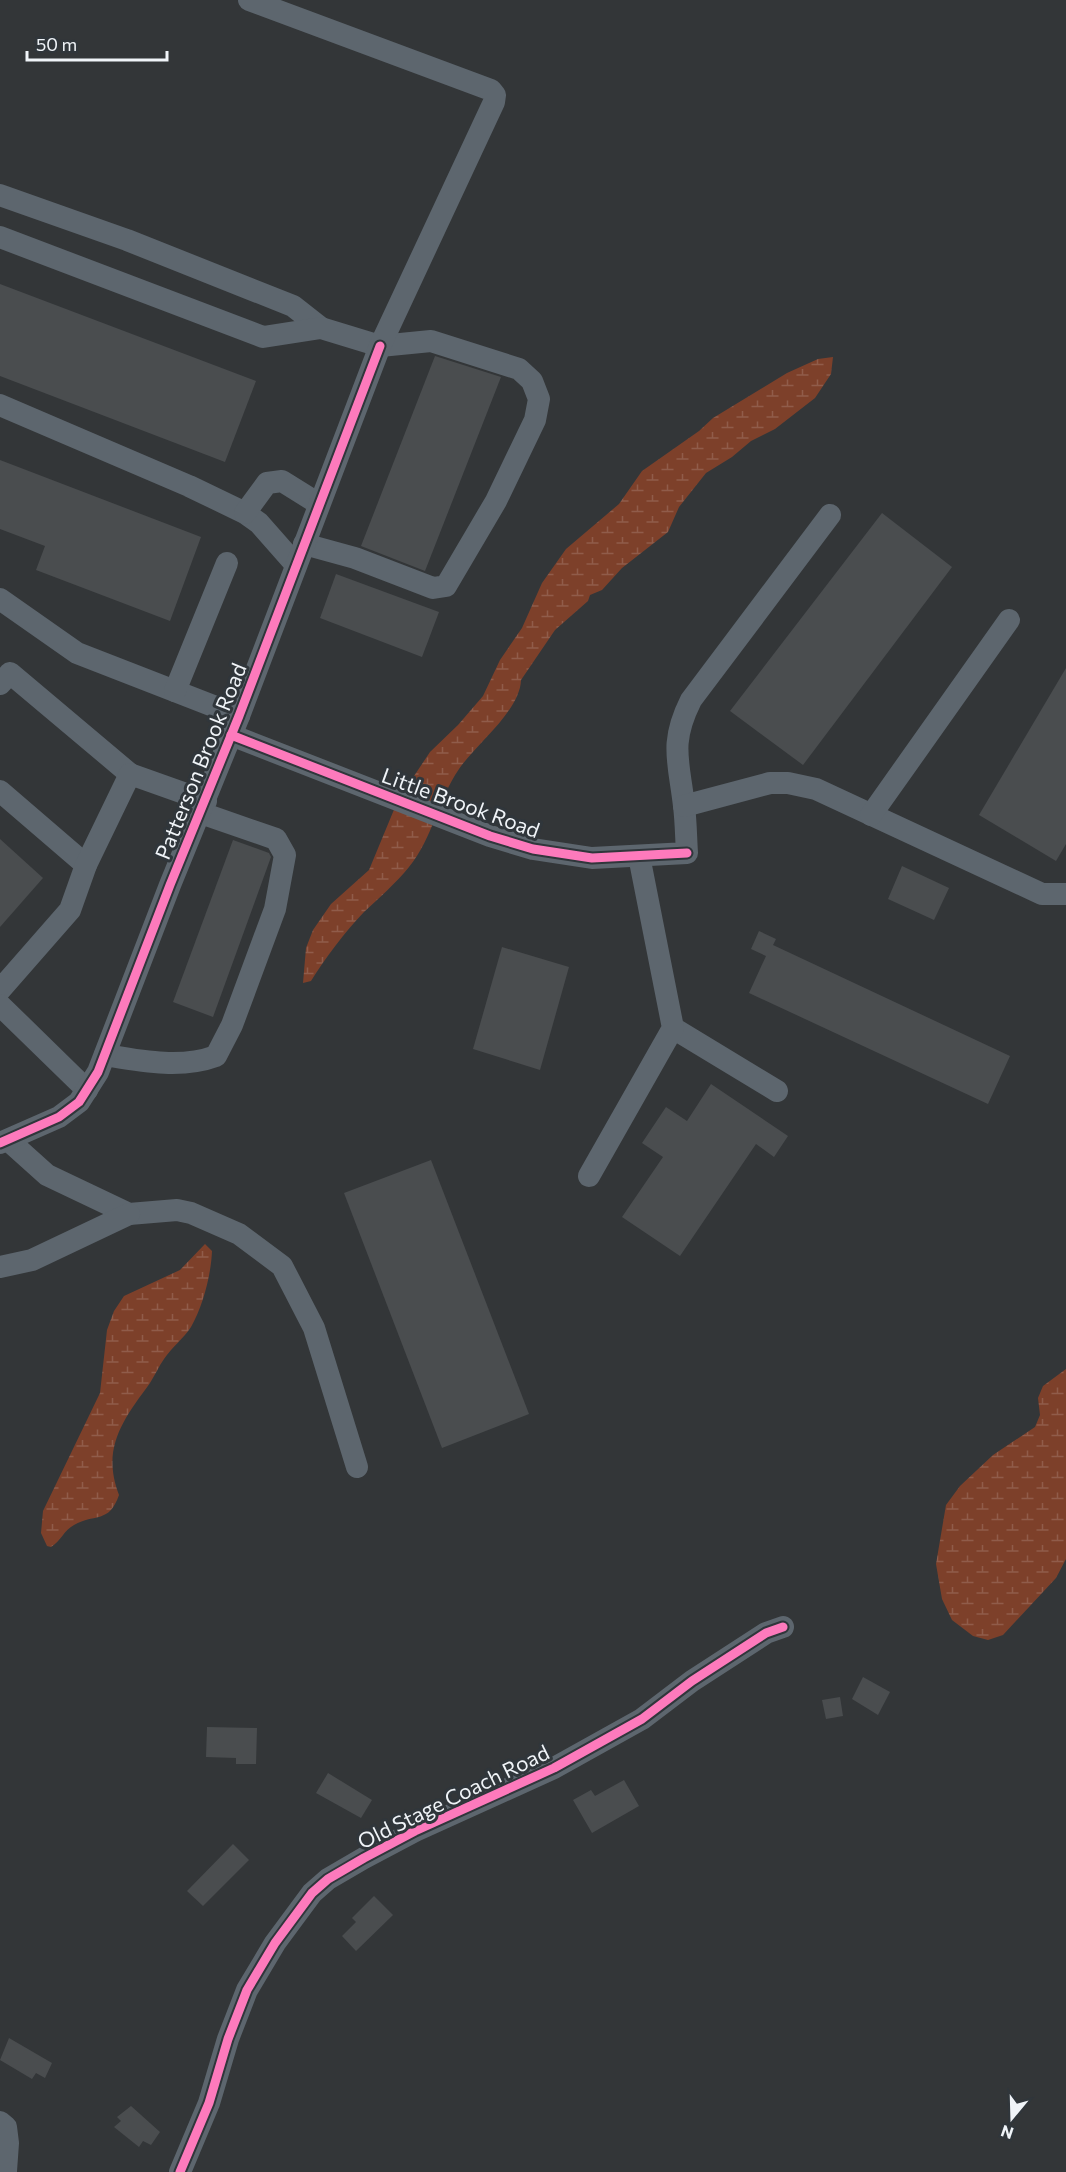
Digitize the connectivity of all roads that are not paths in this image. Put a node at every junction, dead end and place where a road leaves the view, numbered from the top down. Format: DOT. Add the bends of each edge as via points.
graph roads {
  1 [pos="249,0"];
  2 [pos="0,195"];
  3 [pos="0,237"];
  4 [pos="321,328"];
  5 [pos="380,346"];
  6 [pos="0,405"];
  7 [pos="319,504"];
  8 [pos="245,513"];
  9 [pos="830,514"];
  10 [pos="304,544"];
  11 [pos="226,563"];
  12 [pos="296,565"];
  13 [pos="0,599"];
  14 [pos="1009,620"];
  15 [pos="3,674"];
  16 [pos="175,691"];
  17 [pos="235,726"];
  18 [pos="130,774"];
  19 [pos="0,791"];
  20 [pos="684,806"];
  21 [pos="203,807"];
  22 [pos="872,815"];
  23 [pos="639,856"];
  24 [pos="86,865"];
  25 [pos="1066,894"];
  26 [pos="0,990"];
  27 [pos="0,1005"];
  28 [pos="673,1028"];
  29 [pos="105,1054"];
  30 [pos="87,1090"];
  31 [pos="777,1091"];
  32 [pos="4,1142"];
  33 [pos="589,1176"];
  34 [pos="129,1214"];
  35 [pos="0,1267"];
  36 [pos="357,1467"];
  37 [pos="783,1627"];
  38 [pos="0,2122"];
  39 [pos="6,2171"];
  40 [pos="180,2172"];
  1 -- 5 [label="street, Patterson Brook Road" via="491,90 495,95"];
  2 -- 4 [label="street" via="293,306"];
  3 -- 4 [label="street" via="263,337"];
  4 -- 5 [label="street"];
  5 -- 7 [label="street, Patterson Brook Road"];
  5 -- 10 [label="street" via="431,341 519,369 532,381 539,399 535,420 496,501 447,586 433,588 355,558"];
  6 -- 8 [label="street"];
  7 -- 8 [label="street" via="282,481 267,483"];
  7 -- 10 [label="street, Patterson Brook Road"];
  8 -- 12 [label="street"];
  9 -- 20 [label="street" via="687,708 678,733 676,755"];
  10 -- 12 [label="street, Patterson Brook Road"];
  11 -- 16 [label="street"];
  12 -- 17 [label="street, Patterson Brook Road"];
  13 -- 16 [label="street, Little Brook Road" via="77,653"];
  14 -- 22 [label="street"];
  15 -- 18 [label="street"];
  16 -- 17 [label="street, Little Brook Road"];
  17 -- 21 [label="street, Patterson Brook Road"];
  17 -- 23 [label="street, Little Brook Road" via="490,836 533,849 592,858"];
  18 -- 21 [label="street"];
  18 -- 24 [label="street"];
  19 -- 24 [label="street"];
  20 -- 22 [label="street" via="770,783 788,783 816,789"];
  20 -- 23 [label="street, Little Brook Road" via="687,853"];
  21 -- 29 [label="street, Patterson Brook Road"];
  21 -- 29 [label="street" via="276,839 285,855 275,909 232,1025 216,1056 202,1061 150,1063"];
  22 -- 25 [label="street" via="1042,894"];
  23 -- 28 [label="street"];
  24 -- 26 [label="street" via="70,910"];
  27 -- 30 [label="street"];
  28 -- 31 [label="street"];
  28 -- 33 [label="street"];
  29 -- 30 [label="street, Patterson Brook Road"];
  30 -- 32 [label="street, Patterson Brook Road" via="79,1102 59,1117"];
  32 -- 34 [label="street" via="47,1175"];
  34 -- 35 [label="street" via="32,1260"];
  34 -- 36 [label="street" via="177,1210 191,1213 239,1234 282,1266 314,1328"];
  37 -- 40 [label="street, Old Stage Coach Road" via="766,1633 624,1729 554,1768 415,1831 364,1858 312,1893 274,1943 247,1990 209,2103"];
  38 -- 39 [label="street" via="6,2127 8,2143"];
}
